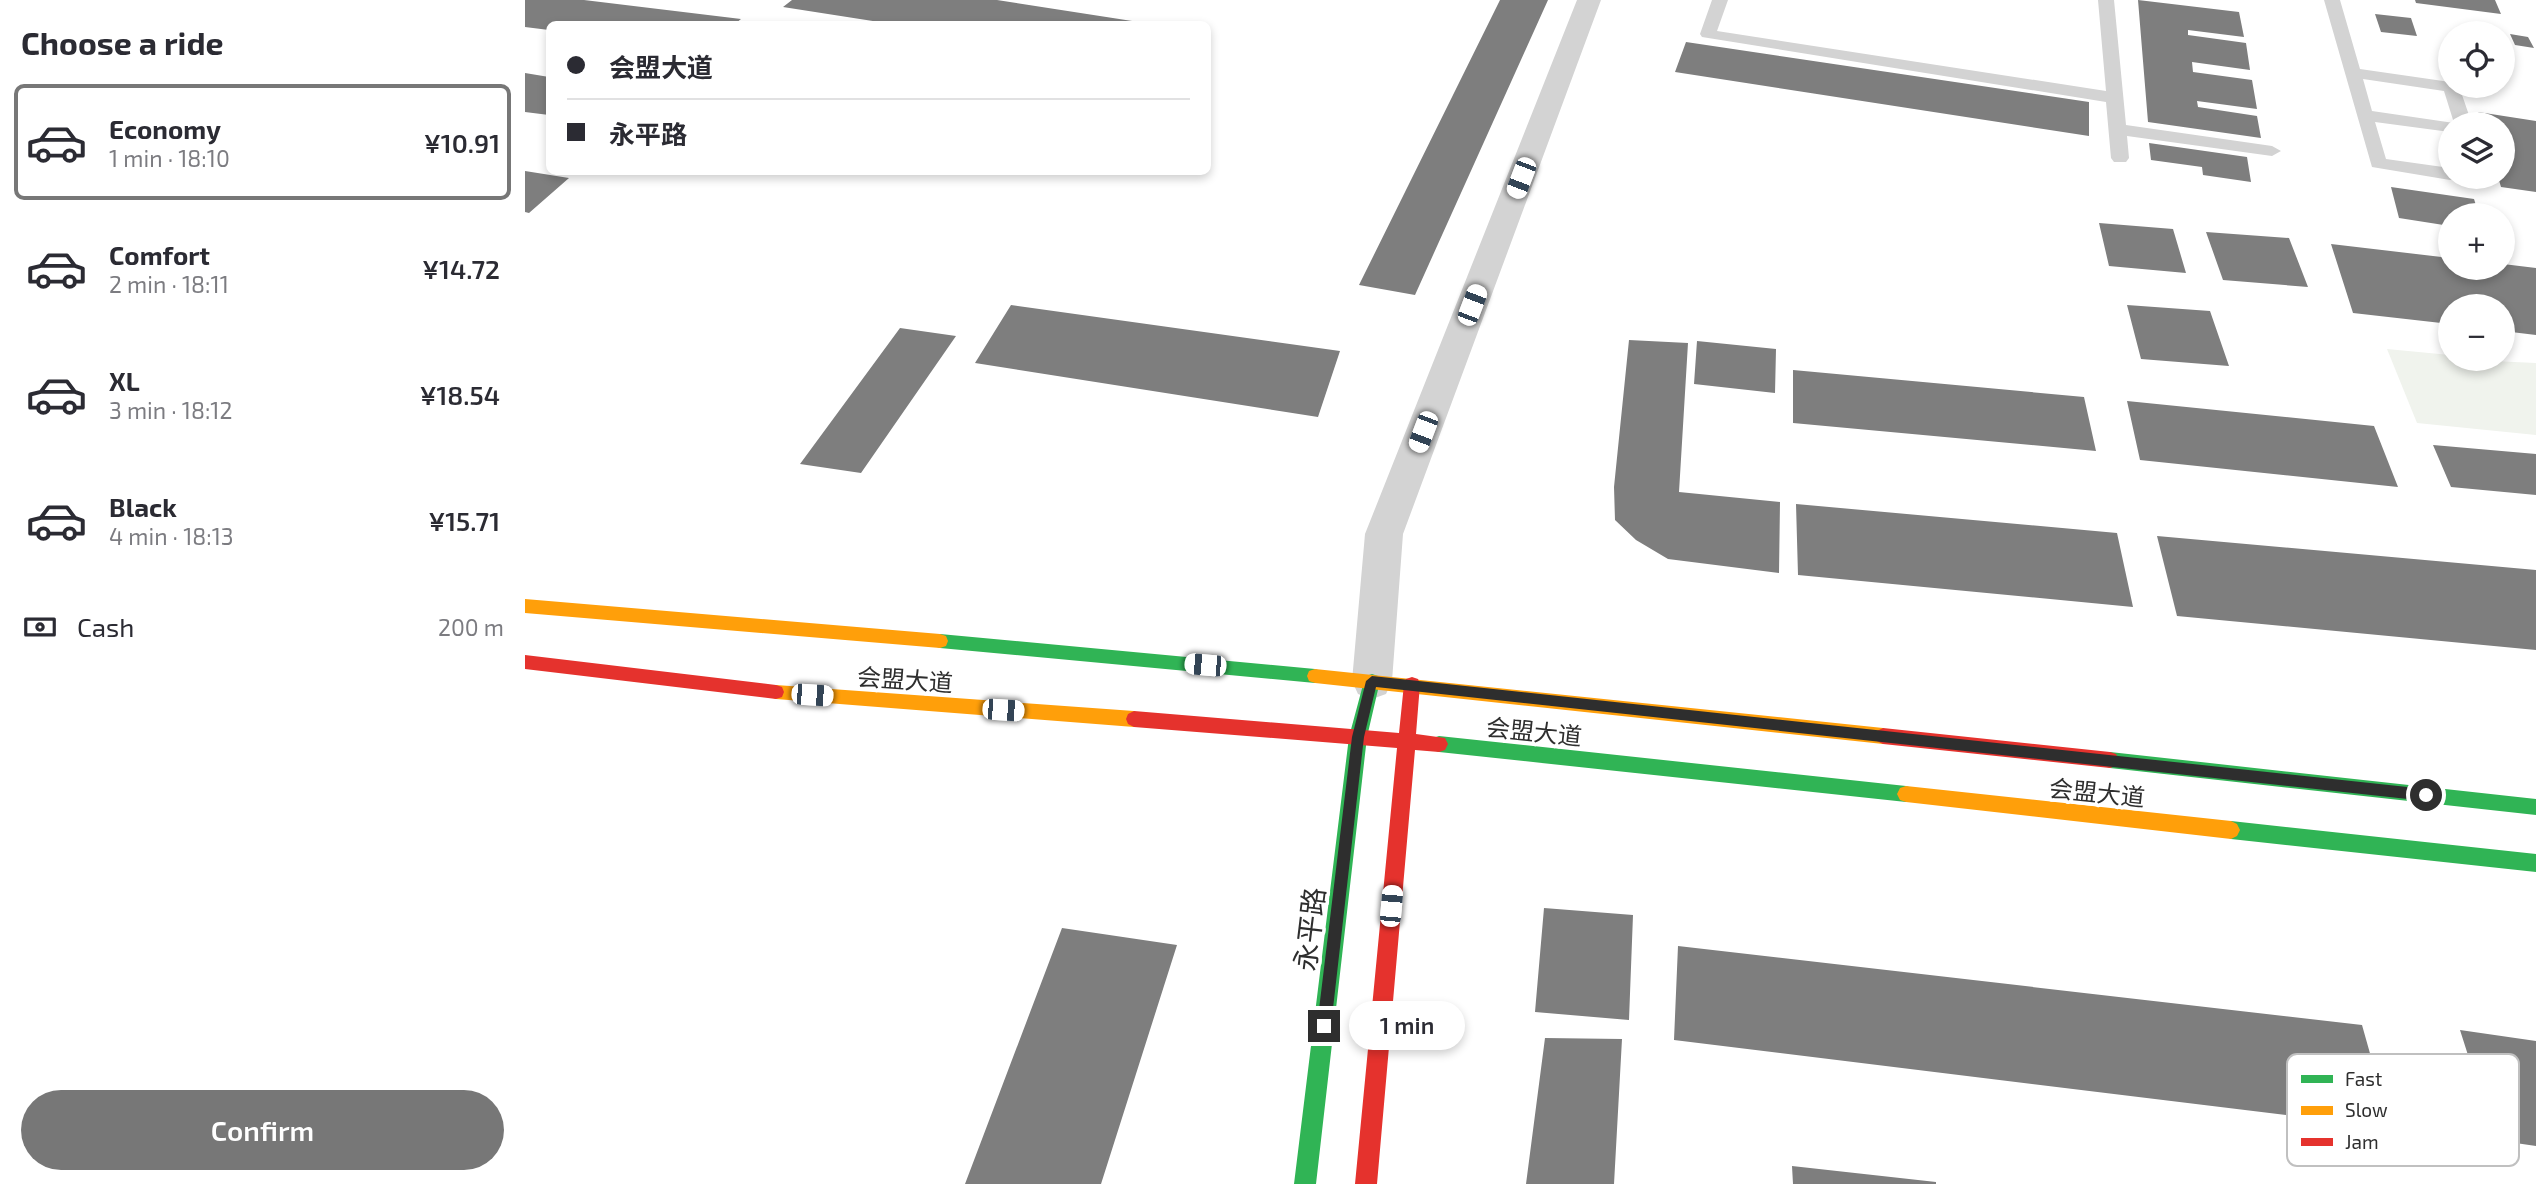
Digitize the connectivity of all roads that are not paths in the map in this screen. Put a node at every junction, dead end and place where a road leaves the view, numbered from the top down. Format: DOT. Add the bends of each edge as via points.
graph roads {
  1 [pos="1589,0"];
  2 [pos="1720,0"];
  3 [pos="2106,0"];
  4 [pos="2332,0"];
  5 [pos="2353,73"];
  6 [pos="2115,98"];
  7 [pos="2458,112"];
  8 [pos="2364,115"];
  9 [pos="2438,125"];
  10 [pos="2118,129"];
  11 [pos="2272,151"];
  12 [pos="2120,158"];
  13 [pos="2438,171"];
  14 [pos="525,606"];
  15 [pos="525,662"];
  16 [pos="1372,681"];
  17 [pos="1412,684"];
  18 [pos="1358,737"];
  19 [pos="1406,740"];
  20 [pos="2536,807"];
  21 [pos="2536,863"];
  22 [pos="1305,1184"];
  23 [pos="1366,1184"];
  1 -- 16 [label="street" via="1384,534"];
  2 -- 6 [label="lane" via="1708,34"];
  3 -- 6 [label="lane"];
  4 -- 5 [label="lane"];
  5 -- 7 [label="lane" via="2451,87"];
  5 -- 8 [label="lane"];
  6 -- 10 [label="lane"];
  8 -- 9 [label="lane"];
  8 -- 13 [label="lane" via="2378,163"];
  10 -- 11 [label="lane"];
  10 -- 12 [label="lane"];
  14 -- 16 [label="main road, 会盟大道" via="817,628"];
  15 -- 18 [label="main road, 会盟大道" via="785,693"];
  16 -- 17 [label="main road, 会盟大道"];
  16 -- 18 [label="main road, 永平路"];
  17 -- 19 [label="main road"];
  17 -- 20 [label="main road, 会盟大道"];
  18 -- 19 [label="main road, 会盟大道"];
  18 -- 22 [label="main road, 永平路"];
  19 -- 21 [label="main road, 会盟大道"];
  19 -- 23 [label="main road"];
}
